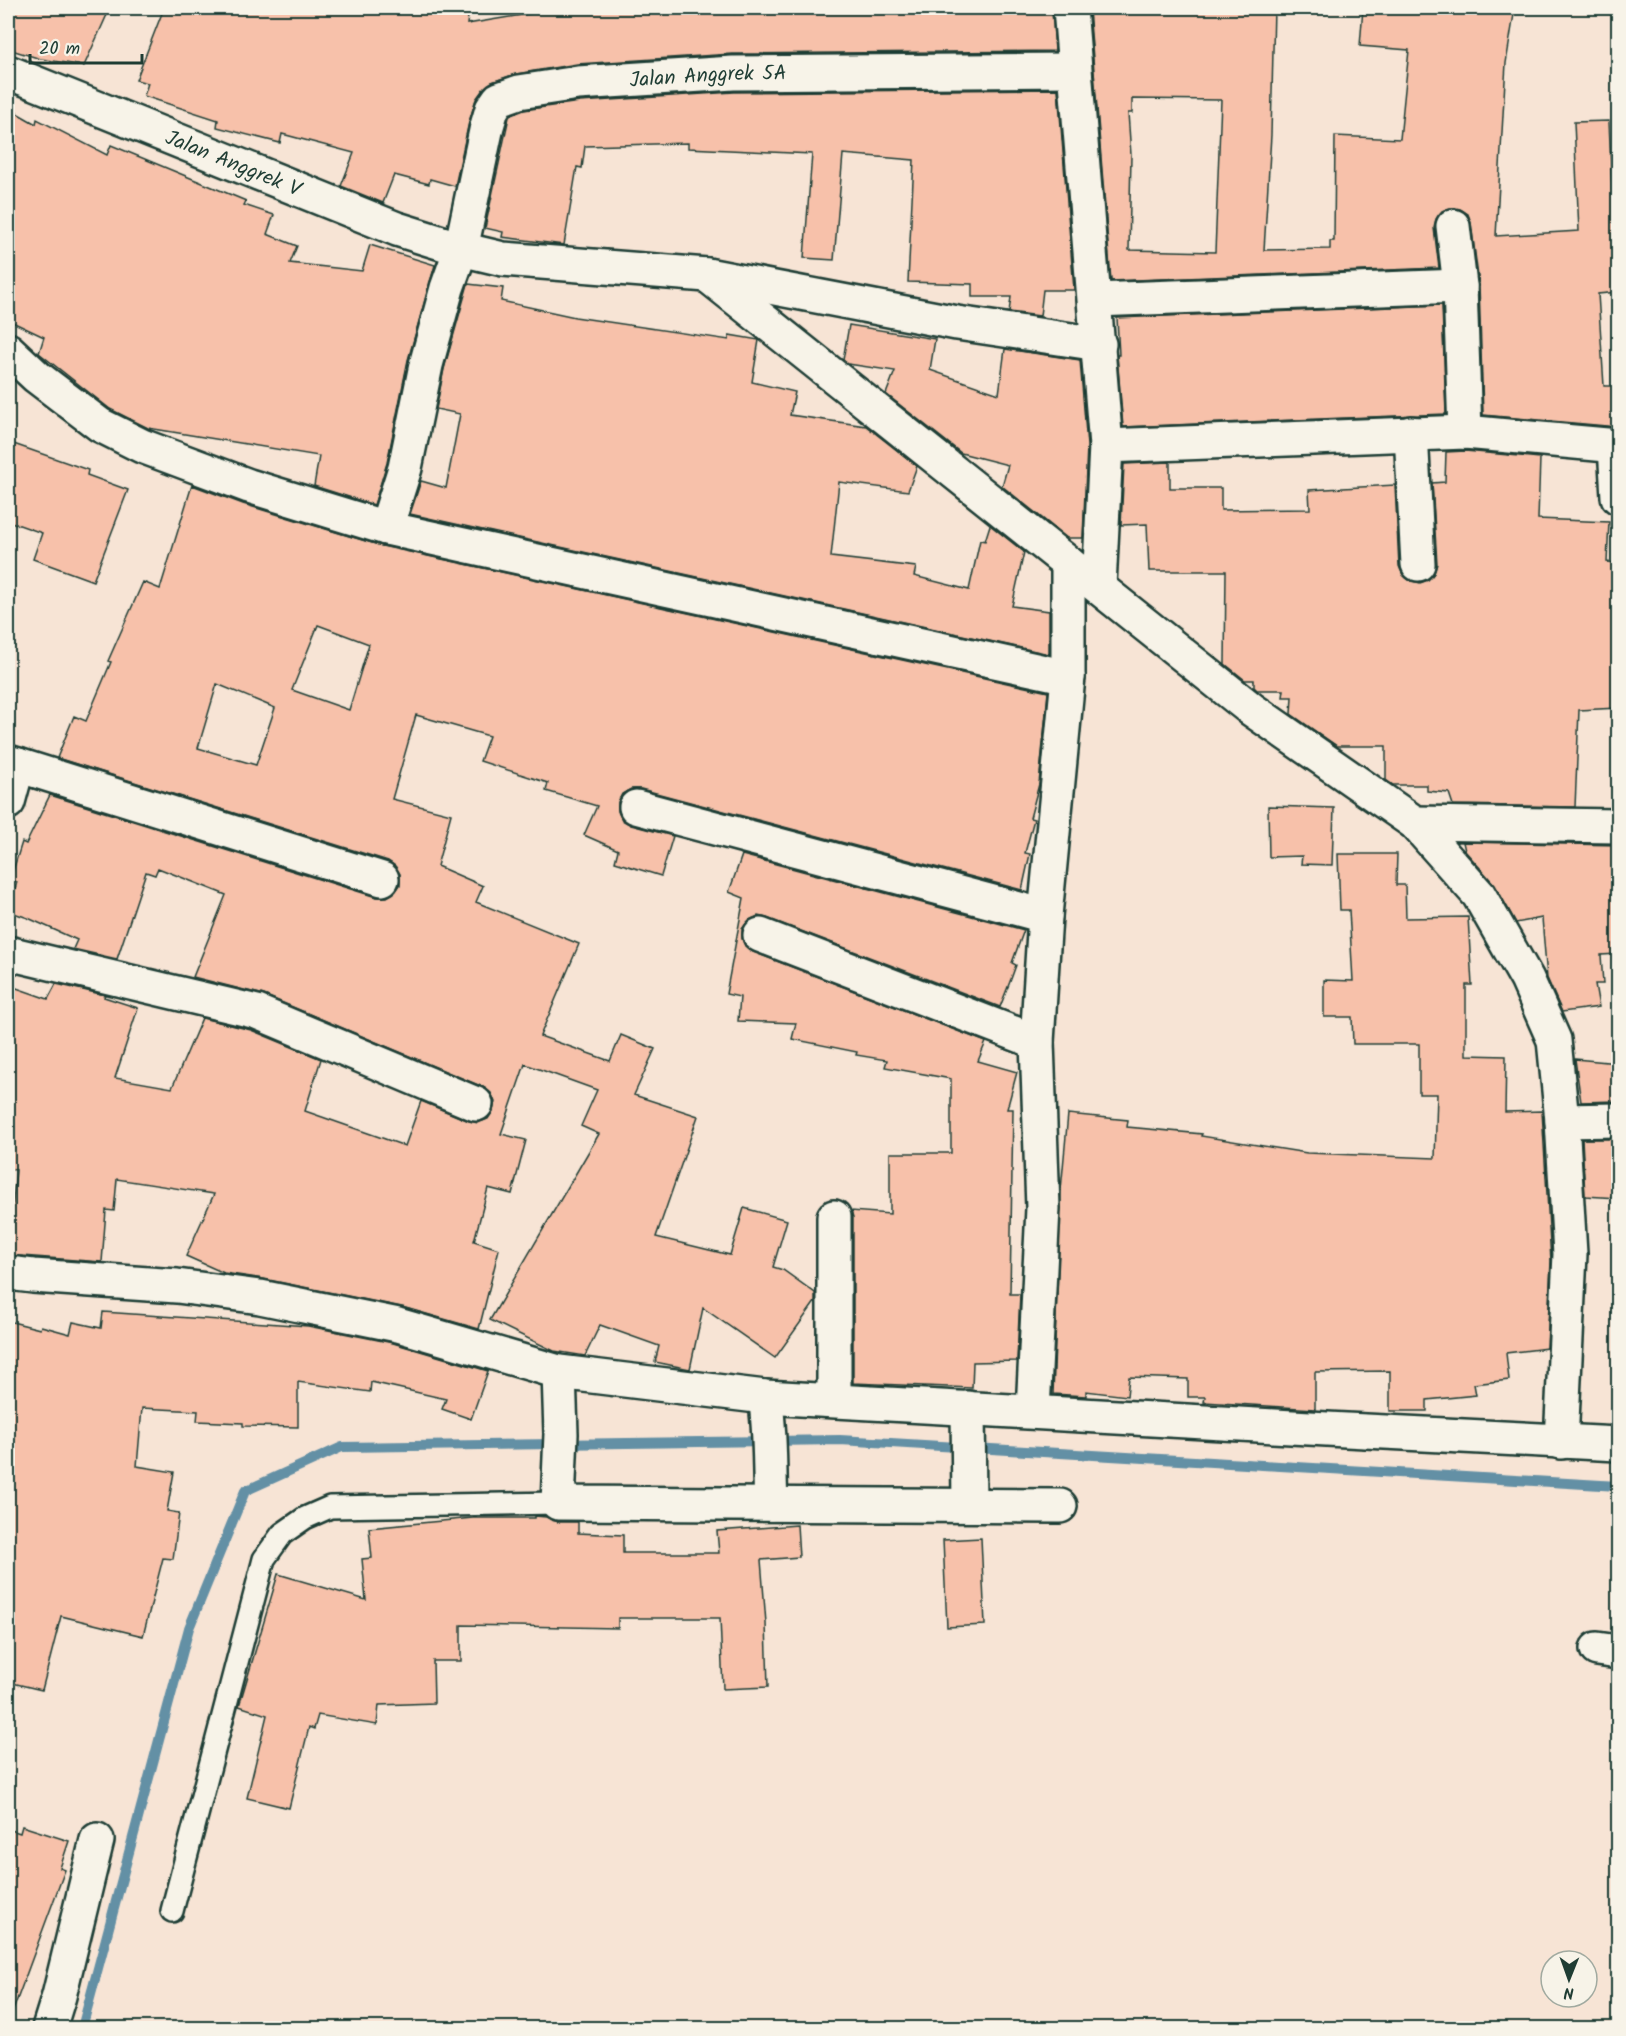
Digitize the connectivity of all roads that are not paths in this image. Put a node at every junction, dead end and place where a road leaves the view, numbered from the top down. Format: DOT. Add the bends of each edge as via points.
graph roads {
  1 [pos="1070,8"];
  2 [pos="1074,70"];
  3 [pos="8,72"];
  4 [pos="1453,226"];
  5 [pos="461,249"];
  6 [pos="707,275"];
  7 [pos="1460,286"];
  8 [pos="1095,300"];
  9 [pos="1099,344"];
  10 [pos="8,350"];
  11 [pos="1465,432"];
  12 [pos="1411,433"];
  13 [pos="1106,446"];
  14 [pos="1617,446"];
  15 [pos="1618,496"];
  16 [pos="386,528"];
  17 [pos="1068,563"];
  18 [pos="1418,564"];
  19 [pos="1099,586"];
  20 [pos="1068,677"];
  21 [pos="13,763"];
  22 [pos="8,802"];
  23 [pos="636,807"];
  24 [pos="1415,823"];
  25 [pos="1618,826"];
  26 [pos="382,879"];
  27 [pos="1045,916"];
  28 [pos="760,935"];
  29 [pos="8,952"];
  30 [pos="1037,1042"];
  31 [pos="476,1104"];
  32 [pos="1618,1120"];
  33 [pos="1562,1121"];
  34 [pos="834,1217"];
  35 [pos="8,1273"];
  36 [pos="559,1372"];
  37 [pos="834,1400"];
  38 [pos="1033,1411"];
  39 [pos="768,1412"];
  40 [pos="968,1422"];
  41 [pos="1561,1442"];
  42 [pos="1618,1444"];
  43 [pos="969,1492"];
  44 [pos="558,1503"];
  45 [pos="771,1504"];
  46 [pos="1060,1506"];
  47 [pos="97,1840"];
  48 [pos="172,1911"];
  49 [pos="49,2028"];
  1 -- 2 [label="street"];
  2 -- 5 [label="street, Jalan Anggrek 5A" via="733,73 578,83 519,92 499,99 492,109"];
  2 -- 8 [label="street"];
  3 -- 5 [label="street, Jalan Anggrek V" via="397,229"];
  4 -- 7 [label="street"];
  5 -- 6 [label="street, Jalan Anggrek V" via="503,258"];
  5 -- 16 [label="street, Jalan Anggrek 5A" via="426,365 405,468"];
  6 -- 9 [label="street, Jalan Anggrek V" via="957,323"];
  6 -- 17 [label="street"];
  7 -- 8 [label="street"];
  7 -- 11 [label="street"];
  8 -- 9 [label="street"];
  9 -- 13 [label="street"];
  10 -- 16 [label="street" via="100,425 142,447 249,486"];
  11 -- 12 [label="street"];
  11 -- 14 [label="street"];
  12 -- 13 [label="street"];
  12 -- 18 [label="street"];
  13 -- 19 [label="street"];
  14 -- 15 [label="street"];
  16 -- 20 [label="street"];
  17 -- 19 [label="street"];
  17 -- 20 [label="street"];
  19 -- 24 [label="street" via="1251,709"];
  20 -- 27 [label="street"];
  21 -- 22 [label="street"];
  21 -- 26 [label="street"];
  23 -- 27 [label="street"];
  24 -- 25 [label="street"];
  24 -- 33 [label="street" via="1479,895 1527,979 1554,1040"];
  27 -- 30 [label="street"];
  28 -- 30 [label="street"];
  29 -- 31 [label="street" via="257,1012"];
  30 -- 38 [label="street" via="1043,1208"];
  32 -- 33 [label="street"];
  33 -- 41 [label="street" via="1570,1254"];
  34 -- 37 [label="street"];
  35 -- 36 [label="street" via="177,1286 260,1298 398,1325"];
  36 -- 39 [label="street"];
  36 -- 44 [label="street"];
  37 -- 39 [label="street"];
  37 -- 40 [label="street"];
  38 -- 40 [label="street"];
  38 -- 41 [label="street"];
  39 -- 45 [label="street"];
  40 -- 43 [label="street"];
  41 -- 42 [label="street"];
  43 -- 45 [label="street"];
  43 -- 46 [label="street"];
  44 -- 45 [label="street"];
  44 -- 48 [label="lane" via="330,1507 282,1534 264,1559"];
  47 -- 49 [label="street"];
}
